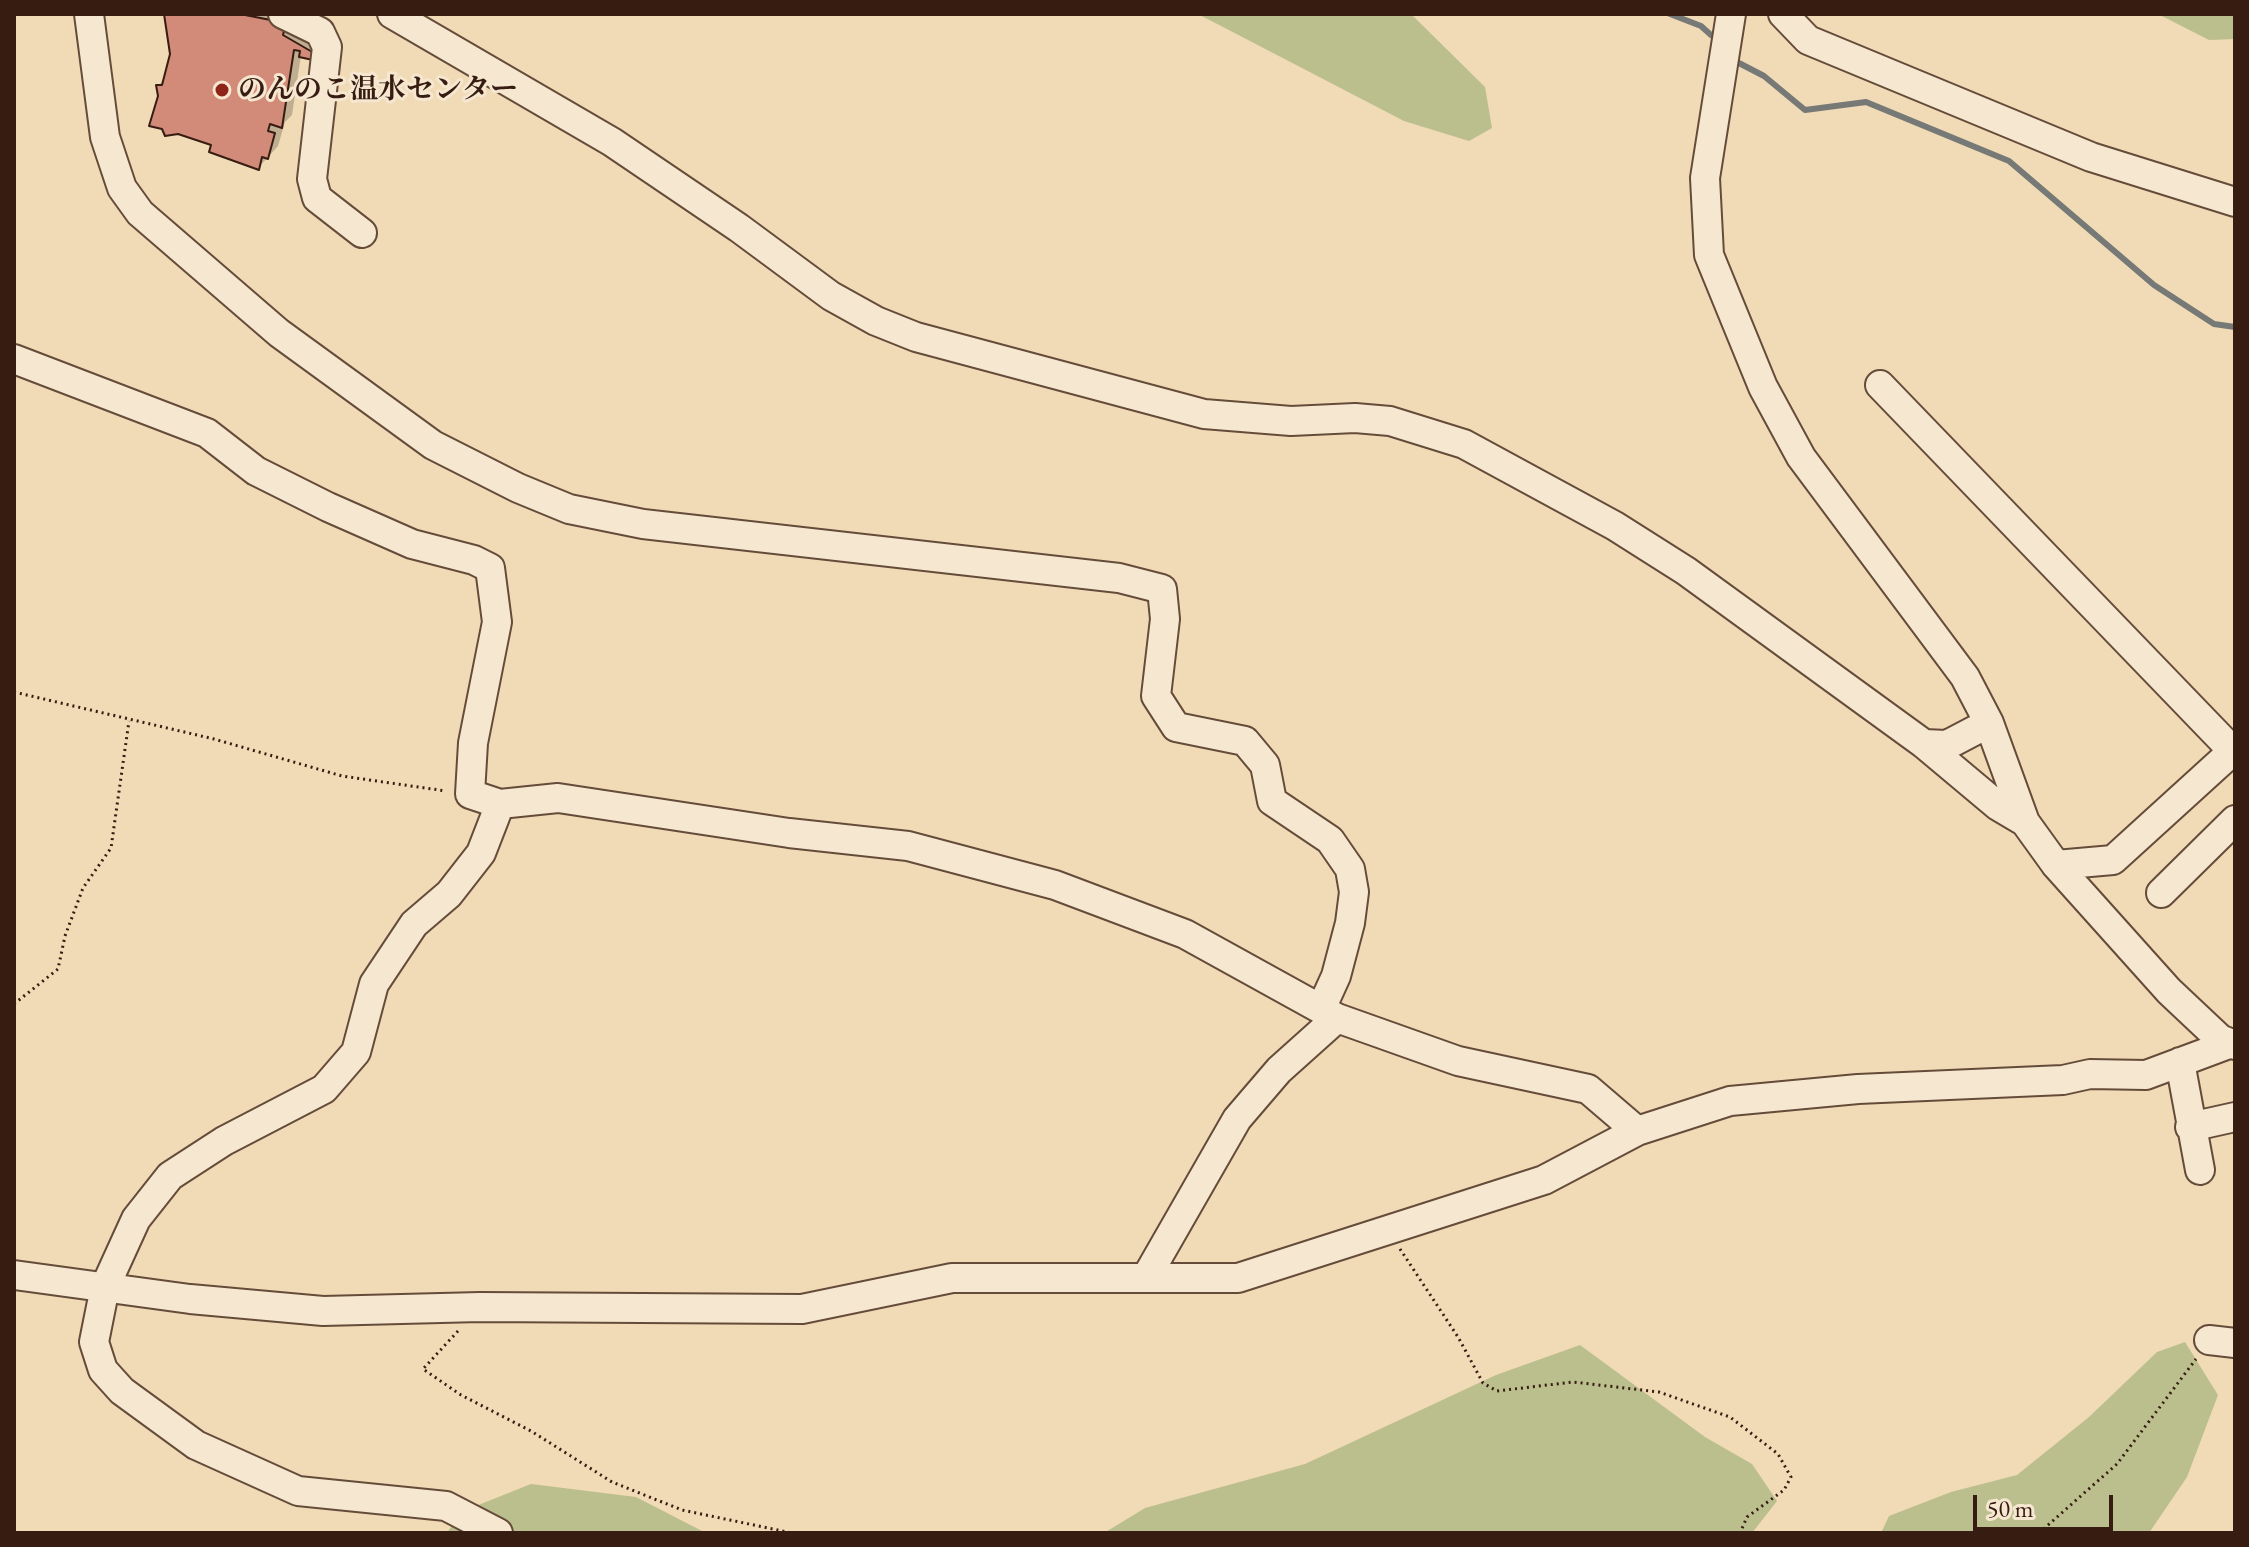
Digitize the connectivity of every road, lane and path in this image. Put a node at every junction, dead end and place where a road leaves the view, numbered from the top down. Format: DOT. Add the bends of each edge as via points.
graph roads {
  1 [pos="89,14"];
  2 [pos="283,14"];
  3 [pos="392,14"];
  4 [pos="1731,14"];
  5 [pos="1783,14"];
  6 [pos="2235,202"];
  7 [pos="362,233"];
  8 [pos="14,359"];
  9 [pos="1880,385"];
  10 [pos="14,692"];
  11 [pos="129,721"];
  12 [pos="1989,723"];
  13 [pos="1924,744"];
  14 [pos="2232,755"];
  15 [pos="470,794"];
  16 [pos="500,804"];
  17 [pos="2235,820"];
  18 [pos="2025,822"];
  19 [pos="2056,865"];
  20 [pos="2161,893"];
  21 [pos="14,1004"];
  22 [pos="1329,1013"];
  23 [pos="2232,1045"];
  24 [pos="2180,1062"];
  25 [pos="2235,1117"];
  26 [pos="2190,1127"];
  27 [pos="1637,1131"];
  28 [pos="2200,1170"];
  29 [pos="1386,1229"];
  30 [pos="14,1275"];
  31 [pos="1147,1276"];
  32 [pos="105,1287"];
  33 [pos="480,1307"];
  34 [pos="2222,1342"];
  35 [pos="498,1533"];
  36 [pos="792,1533"];
  37 [pos="1740,1533"];
  38 [pos="2039,1533"];
  1 -- 22 [label="street" via="105,137 122,188 140,213 279,333 433,445 569,509 643,524 1119,578 1162,589 1165,619 1156,696 1176,727 1245,741 1265,765 1272,801 1330,840 1350,869 1350,923"];
  2 -- 7 [label="street" via="320,32 327,47 312,179 317,198"];
  3 -- 13 [label="street" via="612,142 831,296 876,321 916,337 1204,414 1390,421 1464,444 1686,571"];
  4 -- 12 [label="street" via="1705,178 1709,255 1763,387 1801,457 1965,677"];
  5 -- 6 [label="street" via="1808,40 2091,157"];
  8 -- 15 [label="street" via="207,433 256,471 328,507 412,544 490,568 497,622 473,743"];
  9 -- 14 [label="street"];
  10 -- 11 [label="path"];
  11 -- 15 [label="path" via="342,776"];
  11 -- 21 [label="path" via="111,848 83,888 58,969"];
  12 -- 13 [label="street" via="1947,745"];
  12 -- 18 [label="street"];
  13 -- 18 [label="street"];
  14 -- 19 [label="street" via="2113,860"];
  15 -- 16 [label="street"];
  16 -- 22 [label="street" via="558,798 908,846 1055,885 1185,934"];
  16 -- 32 [label="street" via="481,853 449,894 414,924 374,984 356,1052 324,1089 170,1176 136,1219"];
  17 -- 20 [label="street"];
  18 -- 19 [label="street"];
  19 -- 23 [label="street" via="2169,991"];
  22 -- 27 [label="street" via="1458,1061 1588,1089"];
  22 -- 31 [label="street" via="1237,1119"];
  23 -- 24 [label="street"];
  24 -- 26 [label="street"];
  24 -- 27 [label="street" via="2146,1075 2090,1074 1730,1101"];
  25 -- 26 [label="street"];
  26 -- 28 [label="street"];
  27 -- 29 [label="street" via="1544,1180"];
  29 -- 31 [label="street" via="1238,1278"];
  29 -- 37 [label="path" via="1483,1383 1497,1391 1573,1382 1659,1392 1730,1417 1778,1454 1791,1477 1784,1490 1747,1517"];
  30 -- 32 [label="street"];
  31 -- 33 [label="street" via="952,1278 802,1309"];
  32 -- 33 [label="street" via="323,1311"];
  32 -- 35 [label="street" via="94,1342 103,1370 149,1414 196,1445 298,1491 446,1506"];
  33 -- 36 [label="path" via="423,1369 612,1482 682,1510"];
  34 -- 38 [label="path" via="2117,1464"];
}
